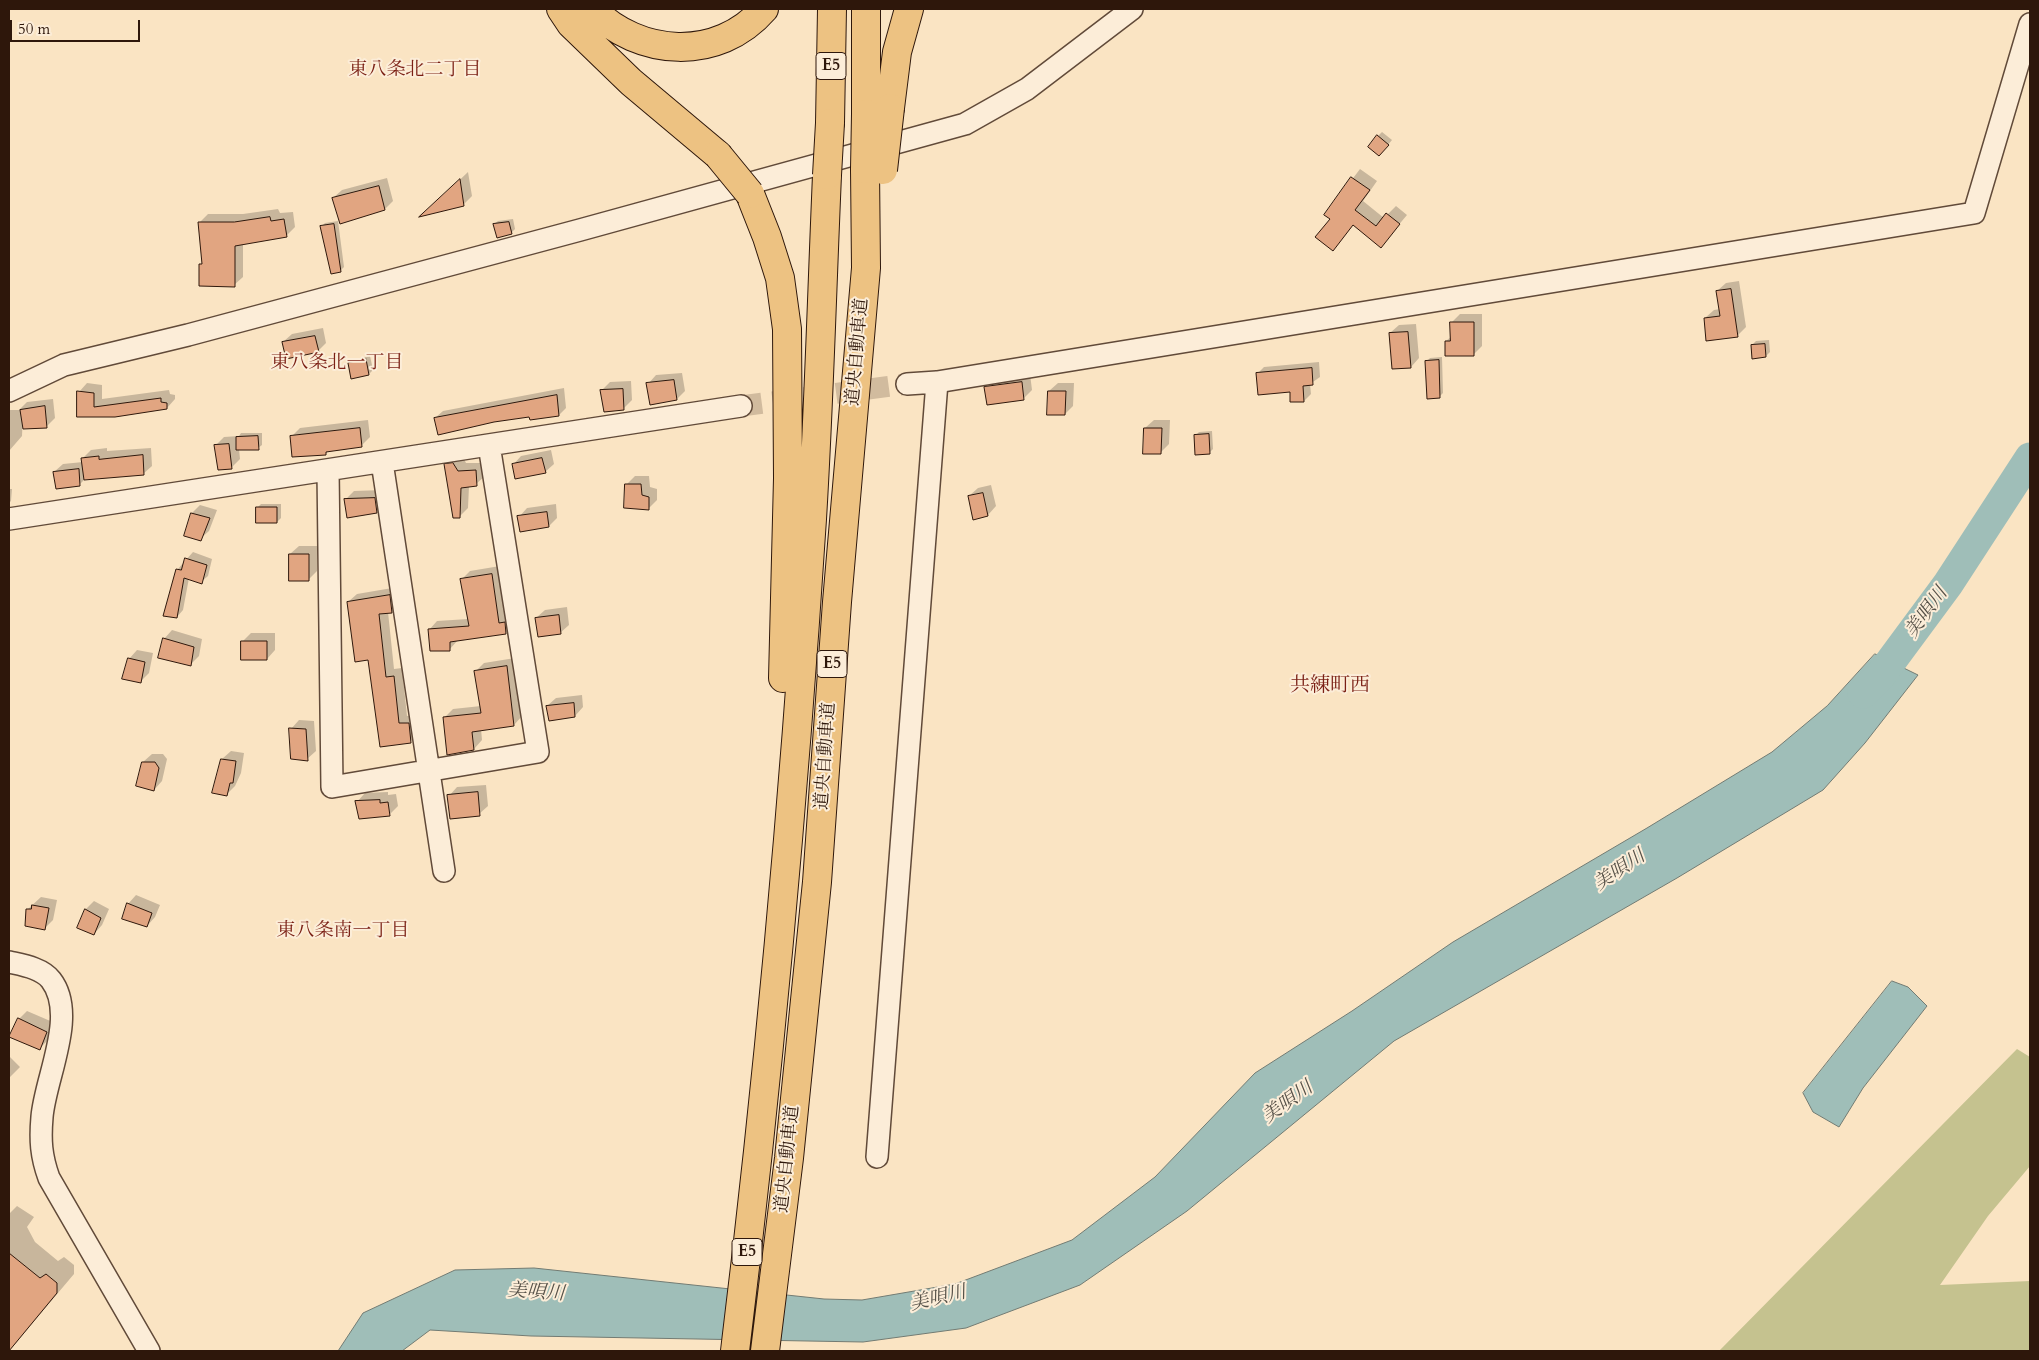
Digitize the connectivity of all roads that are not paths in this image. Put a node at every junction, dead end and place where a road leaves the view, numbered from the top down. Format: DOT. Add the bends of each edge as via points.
graph roads {
  1 [pos="561,9"];
  2 [pos="592,9"];
  3 [pos="764,9"];
  4 [pos="832,9"];
  5 [pos="866,9"];
  6 [pos="909,9"];
  7 [pos="1132,9"];
  8 [pos="2030,24"];
  9 [pos="878,111"];
  10 [pos="937,382"];
  11 [pos="907,384"];
  12 [pos="9,390"];
  13 [pos="741,406"];
  14 [pos="488,445"];
  15 [pos="382,462"];
  16 [pos="328,470"];
  17 [pos="9,519"];
  18 [pos="429,771"];
  19 [pos="444,871"];
  20 [pos="779,960"];
  21 [pos="9,962"];
  22 [pos="877,1157"];
  23 [pos="149,1351"];
  24 [pos="735,1351"];
  25 [pos="765,1351"];
  1 -- 20 [label="highway, bridge" via="571,24 631,82 718,155 750,194 780,278 787,329 788,478 780,772"];
  2 -- 3 [label="highway" via="604,21 642,42 684,47 722,40 742,29"];
  4 -- 20 [label="highway, 道央自動車道 / E5, bridge" via="812,518"];
  5 -- 9 [label="highway, 道央自動車道 / E5"];
  6 -- 9 [label="highway"];
  7 -- 12 [label="street" via="1027,89 965,124 551,238 64,365"];
  8 -- 10 [label="street" via="1974,213"];
  9 -- 25 [label="highway, 道央自動車道 / E5, bridge" via="817,882 789,1158"];
  10 -- 11 [label="street"];
  10 -- 22 [label="street"];
  13 -- 14 [label="street"];
  14 -- 15 [label="street"];
  14 -- 18 [label="street" via="538,752"];
  15 -- 16 [label="street"];
  15 -- 18 [label="street"];
  16 -- 17 [label="street"];
  16 -- 18 [label="street" via="332,787"];
  18 -- 19 [label="street"];
  20 -- 24 [label="highway, 道央自動車道 / E5" via="760,1154"];
  21 -- 23 [label="street" via="32,968 50,978 60,996 60,1041 42,1116 42,1156 49,1178"];
}
